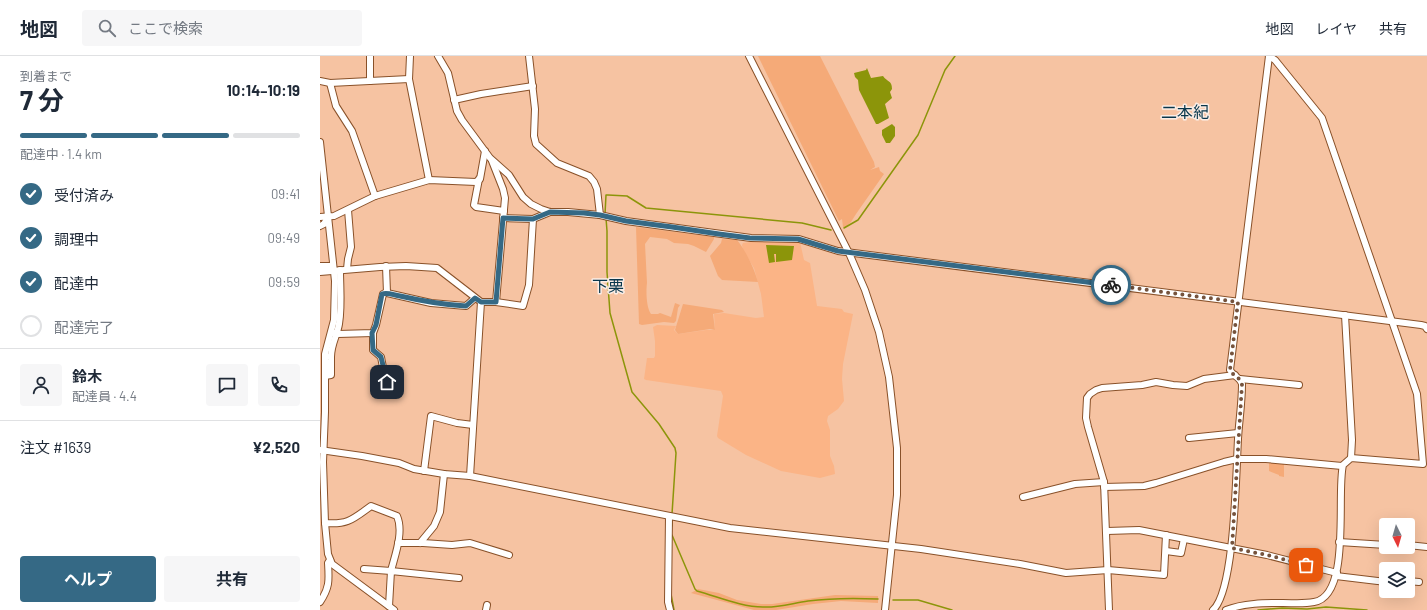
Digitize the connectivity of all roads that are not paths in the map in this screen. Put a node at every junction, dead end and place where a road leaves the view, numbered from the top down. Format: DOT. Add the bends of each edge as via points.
graph roads {
  1 [pos="370,56"];
  2 [pos="410,56"];
  3 [pos="438,56"];
  4 [pos="529,56"];
  5 [pos="749,56"];
  6 [pos="1269,56"];
  7 [pos="409,79"];
  8 [pos="320,80"];
  9 [pos="370,81"];
  10 [pos="330,83"];
  11 [pos="532,86"];
  12 [pos="454,100"];
  13 [pos="320,142"];
  14 [pos="485,151"];
  15 [pos="490,158"];
  16 [pos="479,179"];
  17 [pos="429,180"];
  18 [pos="375,196"];
  19 [pos="348,210"];
  20 [pos="550,212"];
  21 [pos="504,214"];
  22 [pos="320,217"];
  23 [pos="605,217"];
  24 [pos="328,218"];
  25 [pos="533,219"];
  26 [pos="320,226"];
  27 [pos="849,253"];
  28 [pos="320,266"];
  29 [pos="386,266"];
  30 [pos="335,269"];
  31 [pos="347,269"];
  32 [pos="320,272"];
  33 [pos="387,292"];
  34 [pos="475,298"];
  35 [pos="481,302"];
  36 [pos="496,302"];
  37 [pos="1238,302"];
  38 [pos="1345,315"];
  39 [pos="1391,321"];
  40 [pos="1427,330"];
  41 [pos="333,332"];
  42 [pos="372,333"];
  43 [pos="323,346"];
  44 [pos="328,357"];
  45 [pos="1238,377"];
  46 [pos="1299,385"];
  47 [pos="388,393"];
  48 [pos="473,425"];
  49 [pos="1238,433"];
  50 [pos="1189,438"];
  51 [pos="322,451"];
  52 [pos="1351,458"];
  53 [pos="1237,459"];
  54 [pos="1342,466"];
  55 [pos="424,471"];
  56 [pos="444,474"];
  57 [pos="470,476"];
  58 [pos="1104,485"];
  59 [pos="322,492"];
  60 [pos="1023,497"];
  61 [pos="669,516"];
  62 [pos="325,523"];
  63 [pos="1107,531"];
  64 [pos="1166,535"];
  65 [pos="1184,539"];
  66 [pos="1340,542"];
  67 [pos="398,543"];
  68 [pos="420,543"];
  69 [pos="1379,545"];
  70 [pos="1415,545"];
  71 [pos="893,546"];
  72 [pos="1427,546"];
  73 [pos="1232,548"];
  74 [pos="1166,551"];
  75 [pos="508,555"];
  76 [pos="330,560"];
  77 [pos="364,569"];
  78 [pos="1108,570"];
  79 [pos="391,571"];
  80 [pos="1336,575"];
  81 [pos="459,578"];
  82 [pos="1379,581"];
  83 [pos="1415,581"];
  84 [pos="1419,582"];
  85 [pos="321,598"];
  86 [pos="392,608"];
  87 [pos="670,610"];
  88 [pos="885,610"];
  89 [pos="1110,610"];
  90 [pos="1213,610"];
  91 [pos="1226,610"];
  1 -- 9 [label="street"];
  2 -- 7 [label="street"];
  3 -- 12 [label="street" via="448,73"];
  4 -- 11 [label="street"];
  5 -- 27 [label="street"];
  6 -- 37 [label="street"];
  6 -- 39 [label="street" via="1322,118"];
  7 -- 9 [label="street"];
  7 -- 17 [label="street"];
  8 -- 10 [label="street"];
  9 -- 10 [label="street"];
  10 -- 18 [label="street" via="336,106 352,131"];
  11 -- 12 [label="street"];
  11 -- 23 [label="street" via="536,144 557,163 589,176 597,189"];
  12 -- 14 [label="street" via="462,120"];
  13 -- 24 [label="street"];
  14 -- 15 [label="street"];
  14 -- 16 [label="street"];
  15 -- 20 [label="street" via="509,175 523,197 541,210"];
  15 -- 21 [label="street" via="503,189"];
  16 -- 17 [label="street" via="476,182"];
  16 -- 21 [label="street" via="474,205"];
  17 -- 18 [label="street"];
  18 -- 19 [label="street"];
  19 -- 24 [label="street"];
  19 -- 31 [label="street" via="351,247"];
  20 -- 23 [label="street"];
  20 -- 25 [label="street"];
  21 -- 25 [label="street"];
  21 -- 36 [label="street"];
  22 -- 24 [label="street"];
  23 -- 27 [label="street" via="750,238 798,239"];
  24 -- 26 [label="street"];
  24 -- 30 [label="street"];
  25 -- 36 [label="street" via="529,285 523,306"];
  27 -- 37 [label="street"];
  27 -- 71 [label="street" via="879,332 890,383 897,448 898,495"];
  28 -- 30 [label="street"];
  29 -- 31 [label="street"];
  29 -- 33 [label="street"];
  29 -- 34 [label="street" via="437,268"];
  30 -- 31 [label="street"];
  30 -- 32 [label="street"];
  30 -- 41 [label="street" via="338,300"];
  33 -- 34 [label="street" via="446,305 466,306"];
  33 -- 42 [label="street" via="382,294"];
  34 -- 35 [label="street"];
  35 -- 36 [label="street"];
  35 -- 48 [label="street"];
  37 -- 38 [label="street"];
  37 -- 45 [label="street" via="1230,370"];
  38 -- 39 [label="street"];
  38 -- 52 [label="street"];
  39 -- 40 [label="street" via="1421,325"];
  39 -- 52 [label="street" via="1417,394 1423,464"];
  41 -- 42 [label="street"];
  41 -- 43 [label="street"];
  41 -- 44 [label="street"];
  42 -- 47 [label="street" via="373,350 381,357"];
  43 -- 44 [label="street"];
  44 -- 51 [label="street"];
  45 -- 46 [label="street"];
  45 -- 49 [label="street" via="1242,384"];
  45 -- 58 [label="street" via="1208,378 1187,386 1156,382 1102,388 1090,394 1086,418"];
  48 -- 55 [label="street" via="431,416"];
  48 -- 57 [label="street"];
  49 -- 50 [label="street"];
  49 -- 53 [label="street"];
  51 -- 55 [label="street" via="400,463"];
  51 -- 59 [label="street"];
  52 -- 54 [label="street"];
  53 -- 54 [label="street"];
  53 -- 58 [label="street" via="1144,486"];
  53 -- 73 [label="street"];
  54 -- 66 [label="street"];
  55 -- 56 [label="street"];
  56 -- 57 [label="street"];
  56 -- 68 [label="street" via="440,512 434,526"];
  57 -- 61 [label="street"];
  58 -- 60 [label="street" via="1075,484"];
  58 -- 63 [label="street"];
  59 -- 62 [label="street"];
  61 -- 71 [label="street" via="730,528"];
  61 -- 87 [label="street"];
  62 -- 67 [label="street" via="338,524 348,521 371,506 397,516"];
  62 -- 76 [label="street"];
  63 -- 64 [label="street" via="1139,530"];
  63 -- 78 [label="street"];
  64 -- 65 [label="street"];
  64 -- 74 [label="street"];
  65 -- 73 [label="street"];
  65 -- 74 [label="street" via="1181,553"];
  66 -- 69 [label="street"];
  66 -- 80 [label="street"];
  67 -- 68 [label="street"];
  67 -- 79 [label="street"];
  68 -- 75 [label="street" via="470,543"];
  70 -- 72 [label="street"];
  71 -- 78 [label="street" via="995,560 1062,573"];
  71 -- 88 [label="street"];
  73 -- 80 [label="street" via="1287,560"];
  73 -- 90 [label="street" via="1222,594"];
  74 -- 78 [label="street" via="1164,575"];
  76 -- 85 [label="street" via="328,587"];
  76 -- 86 [label="street"];
  77 -- 79 [label="street"];
  78 -- 89 [label="street"];
  79 -- 81 [label="street"];
  79 -- 86 [label="street"];
  80 -- 82 [label="street"];
  80 -- 91 [label="street" via="1329,592 1319,601 1238,606"];
  83 -- 84 [label="street"];
}
